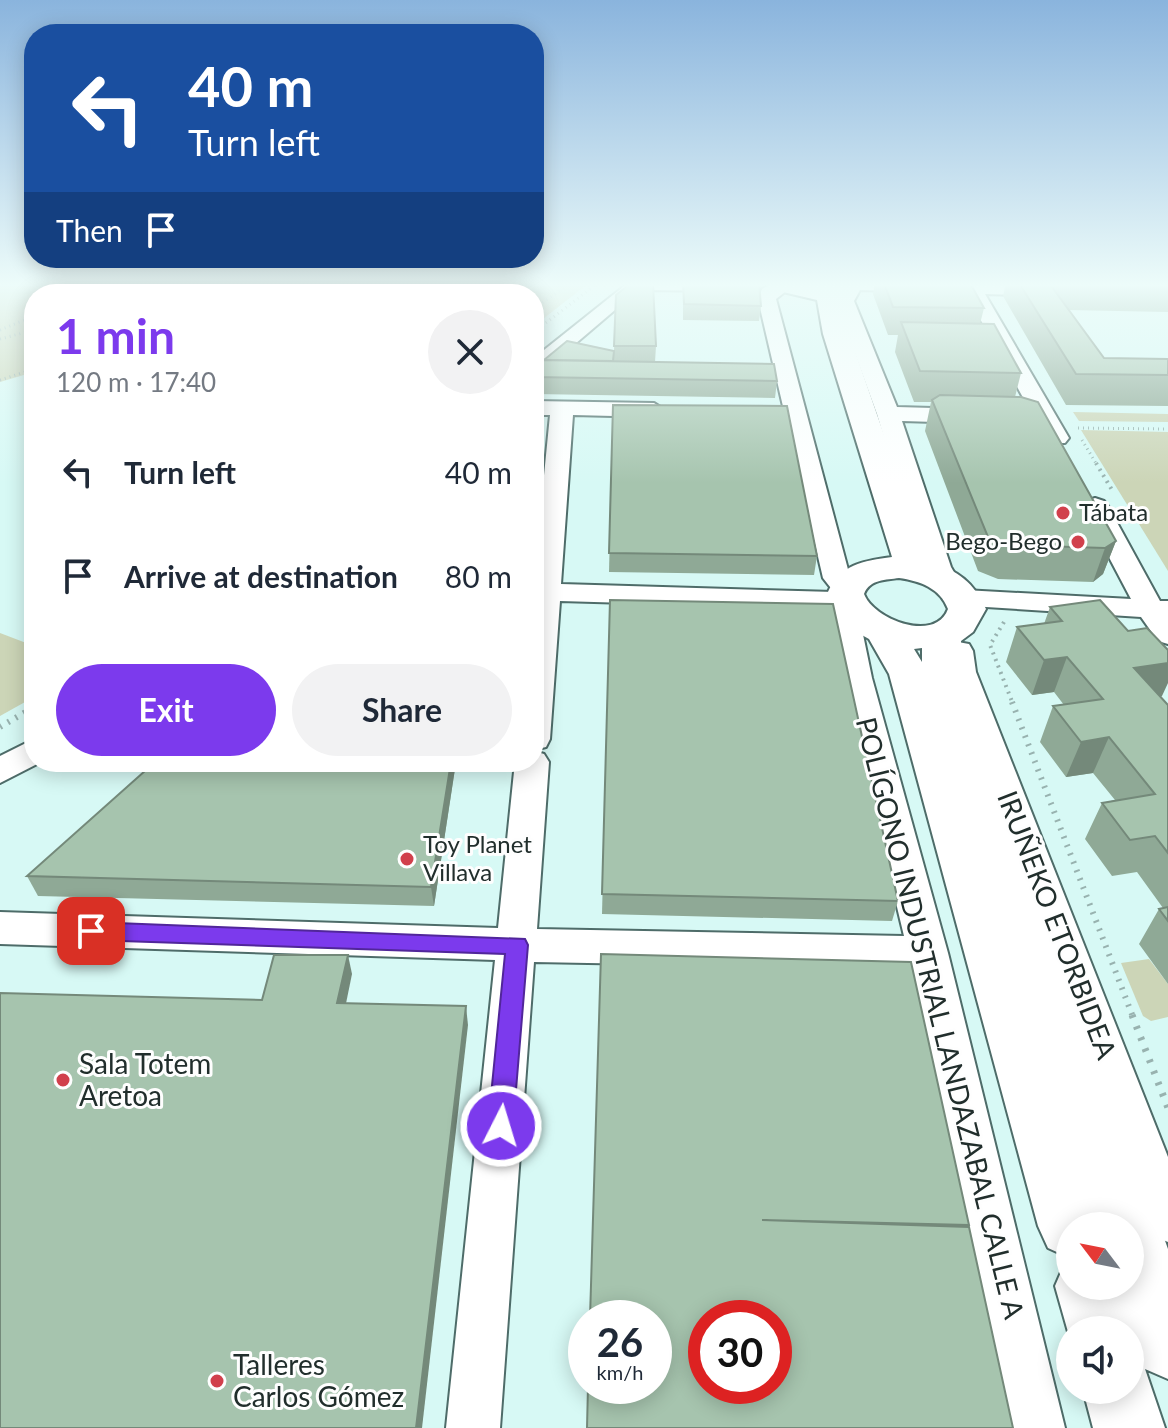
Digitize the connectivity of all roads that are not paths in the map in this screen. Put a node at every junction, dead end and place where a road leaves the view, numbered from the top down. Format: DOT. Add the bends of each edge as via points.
graph roads {
  1 [pos="776,350"];
  2 [pos="810,350"];
  3 [pos="841,350"];
  4 [pos="864,350"];
  5 [pos="1003,350"];
  6 [pos="544,408"];
  7 [pos="562,409"];
  8 [pos="671,410"];
  9 [pos="888,414"];
  10 [pos="995,416"];
  11 [pos="834,422"];
  12 [pos="1065,453"];
  13 [pos="1087,491"];
  14 [pos="544,559"];
  15 [pos="861,591"];
  16 [pos="544,592"];
  17 [pos="945,603"];
  18 [pos="1158,609"];
  19 [pos="1168,635"];
  20 [pos="24,757"];
  21 [pos="0,771"];
  22 [pos="531,772"];
  23 [pos="0,928"];
  24 [pos="517,945"];
  25 [pos="928,953"];
  26 [pos="1066,1212"];
  27 [pos="1123,1212"];
  28 [pos="1168,1218"];
  29 [pos="1144,1274"];
  30 [pos="1168,1345"];
  31 [pos="1122,1404"];
  32 [pos="473,1428"];
  33 [pos="1038,1428"];
  34 [pos="1129,1428"];
  1 -- 15 [label="street, POLÍGONO INDUSTRIAL LANDAZABAL CALLE A" via="788,411 837,578"];
  2 -- 11 [label="main road"];
  3 -- 17 [label="main road, IRUÑEKO ETORBIDEA" via="906,550"];
  4 -- 9 [label="street, IRUÑEKO ETORBIDEA"];
  5 -- 12 [label="street" via="1035,417"];
  6 -- 7 [label="street"];
  7 -- 8 [label="street"];
  7 -- 14 [label="street"];
  9 -- 10 [label="street"];
  9 -- 17 [label="street, IRUÑEKO ETORBIDEA"];
  13 -- 18 [label="street"];
  15 -- 16 [label="street"];
  15 -- 17 [label="main road" via="891,567"];
  15 -- 17 [label="main road" via="924,638"];
  15 -- 25 [label="street, POLÍGONO INDUSTRIAL LANDAZABAL CALLE A" via="845,620"];
  15 -- 26 [label="main road" via="909,674"];
  17 -- 18 [label="street"];
  17 -- 27 [label="main road, IRUÑEKO ETORBIDEA" via="942,674"];
  17 -- 28 [label="street, IRUÑEKO ETORBIDEA" via="961,672"];
  18 -- 19 [label="street"];
  20 -- 21 [label="street"];
  22 -- 24 [label="street"];
  23 -- 24 [label="street"];
  24 -- 25 [label="street"];
  24 -- 32 [label="street"];
  25 -- 33 [label="street, POLÍGONO INDUSTRIAL LANDAZABAL CALLE A"];
  29 -- 30 [label="main road"];
  31 -- 34 [label="main road"];
}
